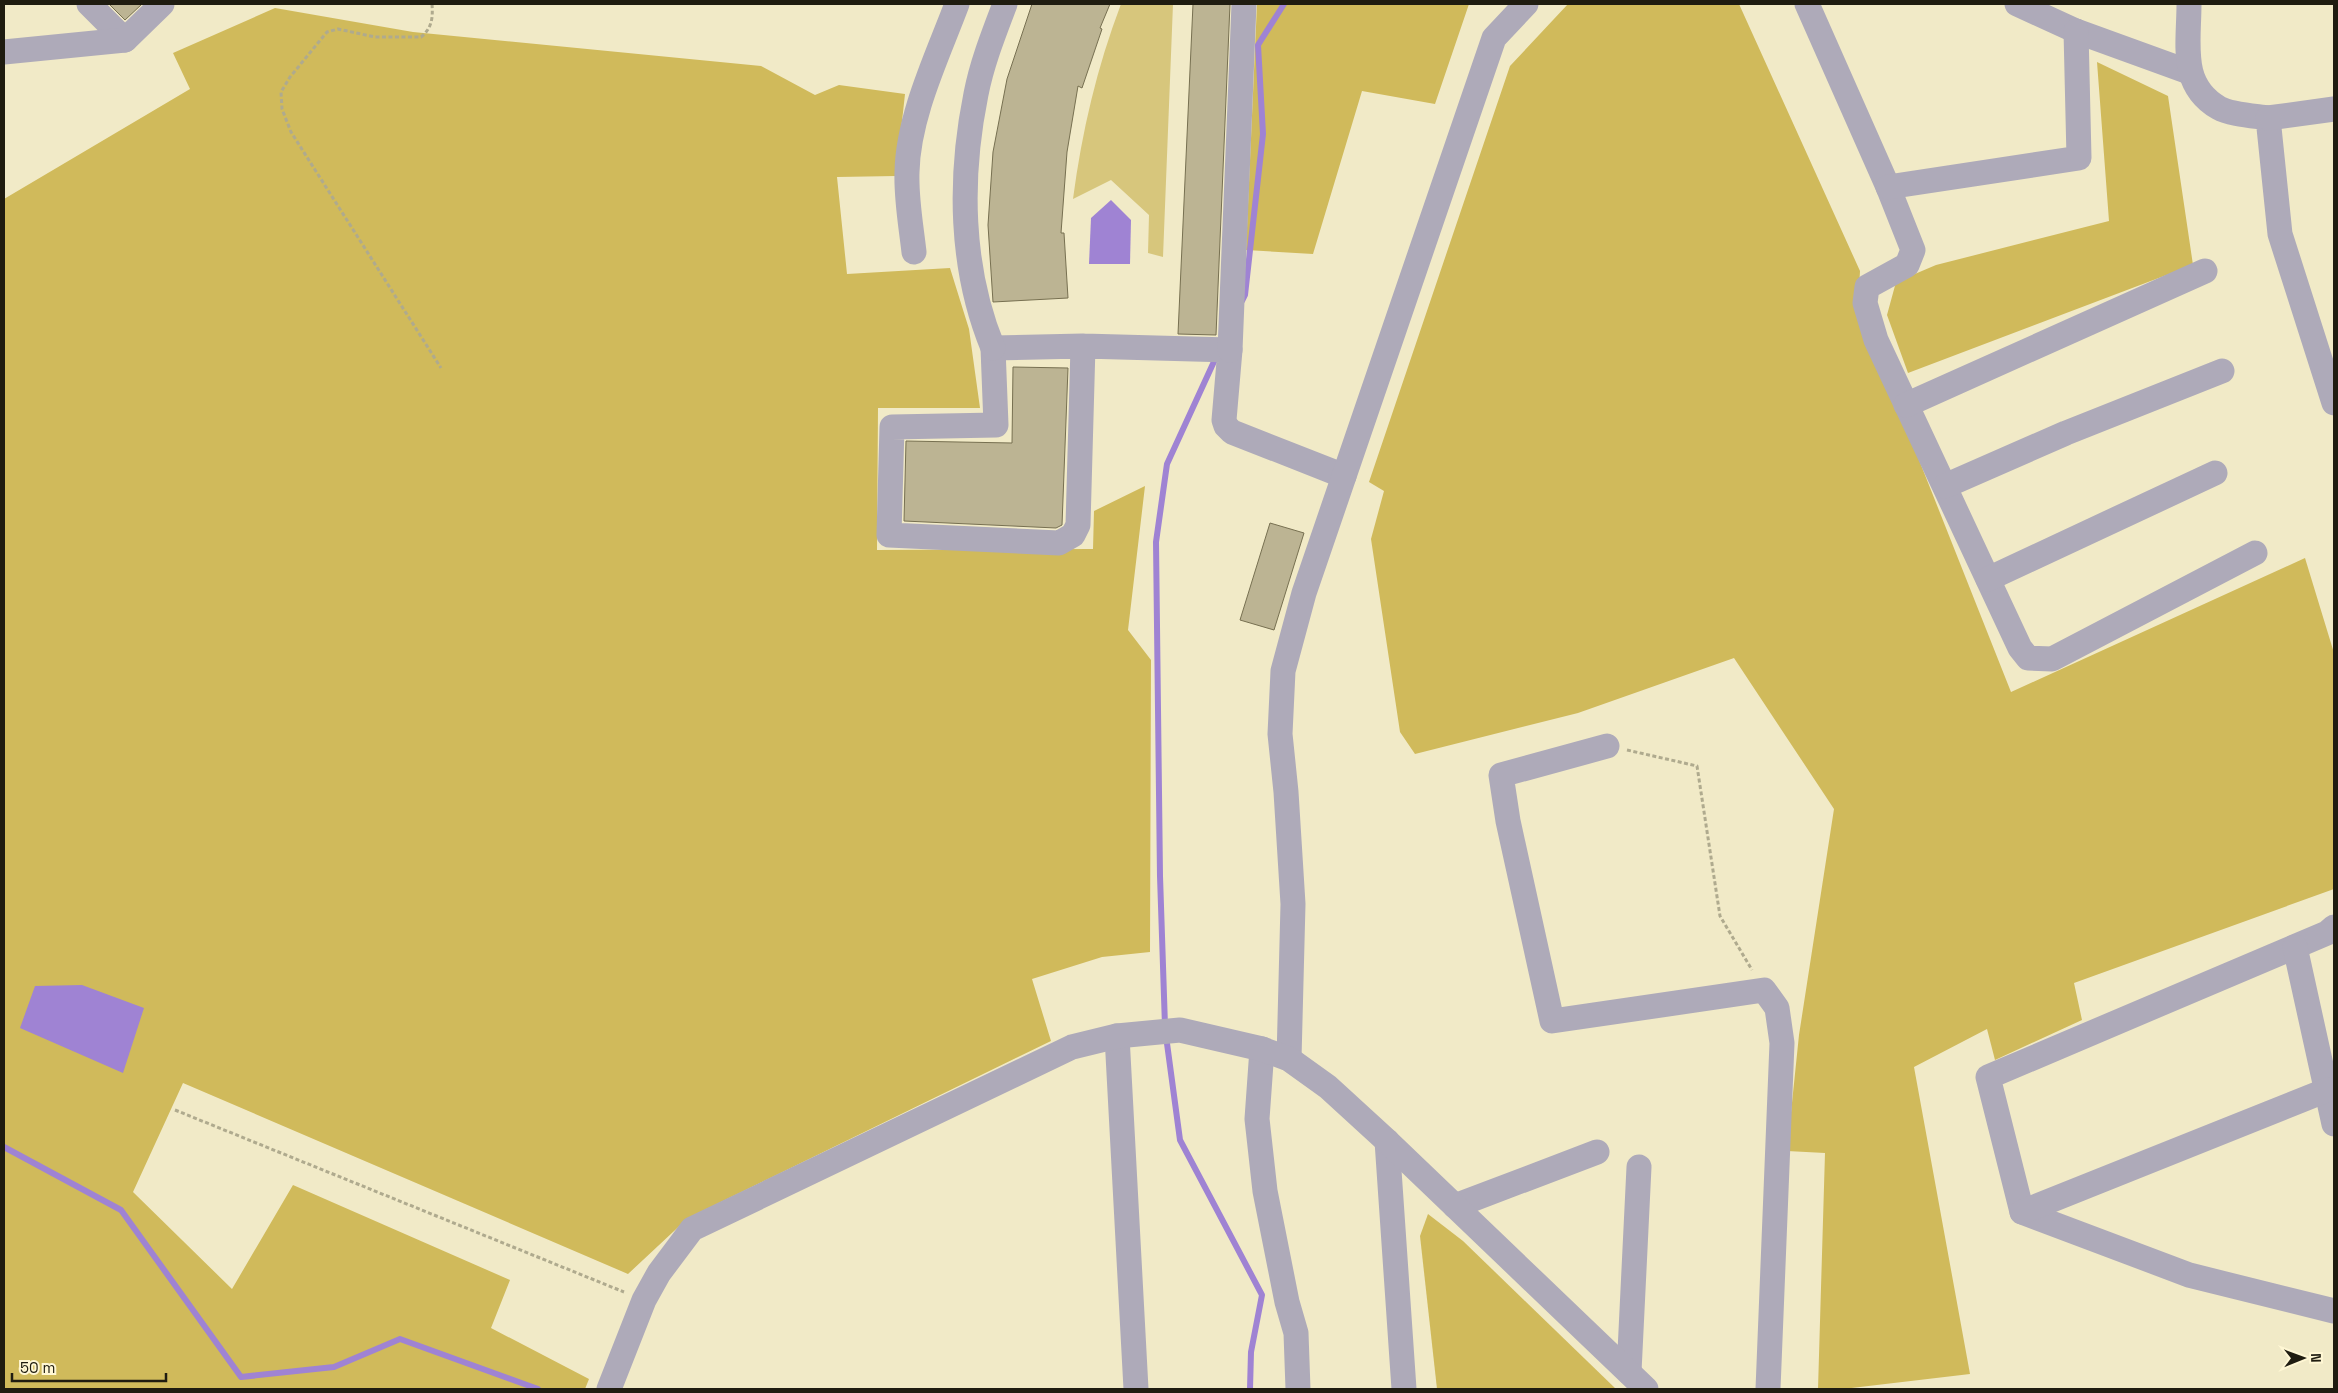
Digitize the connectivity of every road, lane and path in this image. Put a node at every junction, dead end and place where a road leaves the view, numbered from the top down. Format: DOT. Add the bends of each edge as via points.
graph roads {
  1 [pos="89,4"];
  2 [pos="162,4"];
  3 [pos="432,4"];
  4 [pos="957,4"];
  5 [pos="1005,4"];
  6 [pos="1244,4"];
  7 [pos="1526,4"];
  8 [pos="1807,4"];
  9 [pos="2017,4"];
  10 [pos="2189,4"];
  11 [pos="2076,31"];
  12 [pos="124,40"];
  13 [pos="4,52"];
  14 [pos="2189,72"];
  15 [pos="2334,109"];
  16 [pos="2268,118"];
  17 [pos="1888,187"];
  18 [pos="914,252"];
  19 [pos="2205,271"];
  20 [pos="1083,346"];
  21 [pos="993,348"];
  22 [pos="1230,350"];
  23 [pos="441,368"];
  24 [pos="2222,371"];
  25 [pos="2334,403"];
  26 [pos="1906,405"];
  27 [pos="2215,473"];
  28 [pos="1344,476"];
  29 [pos="1944,486"];
  30 [pos="2255,552"];
  31 [pos="1988,579"];
  32 [pos="1607,746"];
  33 [pos="2334,927"];
  34 [pos="2295,947"];
  35 [pos="1764,990"];
  36 [pos="1117,1036"];
  37 [pos="1262,1049"];
  38 [pos="1289,1059"];
  39 [pos="2327,1090"];
  40 [pos="175,1110"];
  41 [pos="2334,1124"];
  42 [pos="1387,1141"];
  43 [pos="1596,1152"];
  44 [pos="1639,1167"];
  45 [pos="1455,1206"];
  46 [pos="2022,1212"];
  47 [pos="644,1300"];
  48 [pos="2334,1311"];
  49 [pos="1629,1372"];
  50 [pos="610,1389"];
  51 [pos="1136,1389"];
  52 [pos="1298,1389"];
  53 [pos="1404,1389"];
  54 [pos="1646,1389"];
  55 [pos="1768,1389"];
  1 -- 12 [label="street"];
  2 -- 12 [label="street"];
  3 -- 23 [label="path" via="433,17 427,32 420,37 375,37 338,29 327,32 281,92 282,110 291,132"];
  4 -- 18 [label="street" via="915,120 907,170"];
  5 -- 21 [label="street" via="976,93 969,138 965,205 970,271"];
  6 -- 22 [label="street"];
  7 -- 28 [label="street" via="1494,38"];
  8 -- 17 [label="street"];
  9 -- 11 [label="street"];
  10 -- 14 [label="street"];
  11 -- 14 [label="street"];
  11 -- 17 [label="street" via="2079,158"];
  12 -- 13 [label="street"];
  14 -- 16 [label="street" via="2198,92 2220,109"];
  15 -- 16 [label="street"];
  16 -- 25 [label="street" via="2280,234"];
  17 -- 26 [label="street" via="1913,250 1907,265 1867,287 1865,303 1876,340"];
  19 -- 26 [label="street"];
  20 -- 21 [label="street"];
  20 -- 21 [label="street" via="1078,525 1073,535 1059,543 888,535 892,427 996,425"];
  20 -- 22 [label="street"];
  22 -- 28 [label="street" via="1226,426 1232,432"];
  24 -- 29 [label="street"];
  26 -- 29 [label="street"];
  27 -- 31 [label="street"];
  28 -- 38 [label="street" via="1304,592 1283,671 1280,734 1293,904"];
  29 -- 31 [label="street"];
  30 -- 31 [label="street" via="2052,659 2028,658 2020,648"];
  32 -- 35 [label="path" via="1696,766 1720,916"];
  32 -- 35 [label="street" via="1501,775 1552,1021"];
  33 -- 34 [label="street"];
  34 -- 39 [label="street"];
  34 -- 46 [label="street" via="1988,1077"];
  35 -- 55 [label="street" via="1777,1008 1782,1043"];
  36 -- 37 [label="street" via="1180,1030"];
  36 -- 47 [label="street" via="1072,1047 692,1229 659,1273"];
  36 -- 51 [label="street"];
  37 -- 38 [label="street"];
  37 -- 52 [label="street" via="1257,1119 1265,1191 1296,1333"];
  38 -- 42 [label="street" via="1328,1087"];
  39 -- 41 [label="street"];
  39 -- 46 [label="street"];
  40 -- 47 [label="path"];
  42 -- 45 [label="street"];
  42 -- 53 [label="street"];
  43 -- 45 [label="street"];
  44 -- 49 [label="street"];
  45 -- 49 [label="street"];
  46 -- 48 [label="street" via="2190,1275"];
  47 -- 50 [label="street"];
  49 -- 54 [label="street"];
}
